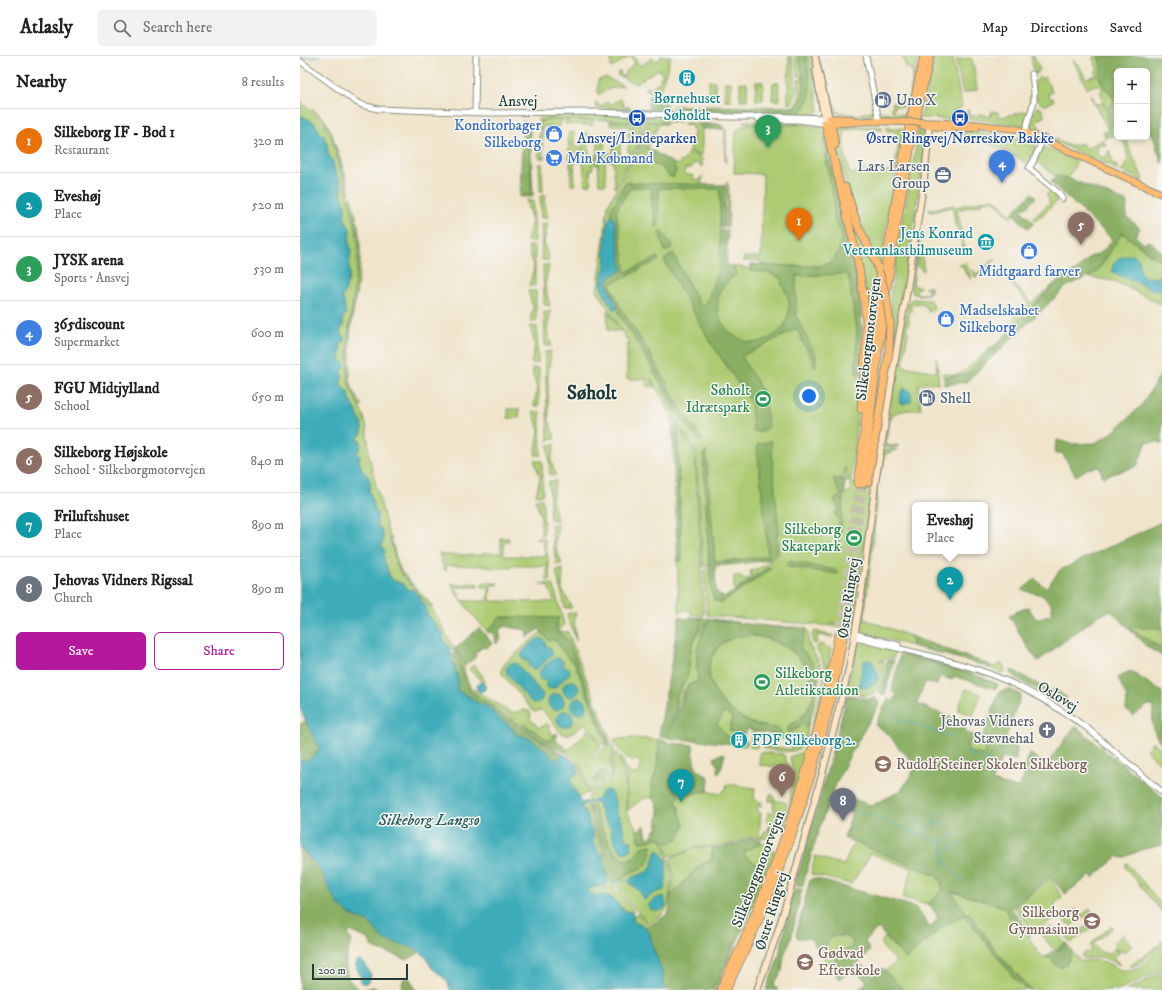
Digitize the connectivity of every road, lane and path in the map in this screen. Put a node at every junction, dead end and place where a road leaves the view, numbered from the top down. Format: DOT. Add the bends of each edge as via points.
graph roads {
  1 [pos="476,56"];
  2 [pos="815,56"];
  3 [pos="866,56"];
  4 [pos="924,56"];
  5 [pos="930,56"];
  6 [pos="300,61"];
  7 [pos="1032,74"];
  8 [pos="475,112"];
  9 [pos="828,121"];
  10 [pos="879,122"];
  11 [pos="931,125"];
  12 [pos="1024,133"];
  13 [pos="1042,141"];
  14 [pos="1162,194"];
  15 [pos="1062,199"];
  16 [pos="861,484"];
  17 [pos="855,636"];
  18 [pos="1162,792"];
  19 [pos="720,990"];
  20 [pos="726,990"];
  21 [pos="757,990"];
  1 -- 8 [label="street"];
  2 -- 9 [label="main road"];
  2 -- 9 [label="main road" via="818,85"];
  3 -- 10 [label="street"];
  4 -- 16 [label="highway, Silkeborgmotorvejen" via="904,150 885,263 872,361"];
  5 -- 16 [label="highway, Silkeborgmotorvejen" via="911,145 893,252"];
  6 -- 8 [label="street, Ansvej" via="356,102 373,108"];
  7 -- 12 [label="street" via="1034,101"];
  8 -- 9 [label="street, Ansvej" via="763,116"];
  9 -- 10 [label="main road"];
  9 -- 16 [label="highway" via="860,270 866,320"];
  9 -- 16 [label="highway, bridge" via="855,219 881,277 890,323 888,360"];
  10 -- 11 [label="main road, bridge"];
  11 -- 12 [label="main road"];
  11 -- 12 [label="main road" via="989,126 1012,128"];
  11 -- 17 [label="main road, Østre Ringvej" via="876,478"];
  12 -- 13 [label="main road"];
  13 -- 14 [label="main road"];
  13 -- 15 [label="street" via="1029,168 1060,194"];
  17 -- 18 [label="street, Oslovej" via="905,647 1001,678 1048,702 1086,728"];
  17 -- 21 [label="main road, Østre Ringvej" via="826,760 790,891"];
  19 -- 20 [label="highway, Silkeborgmotorvejen" via="756,912 792,818 818,730 840,637 836,678 824,732 800,813 769,898"];
}
